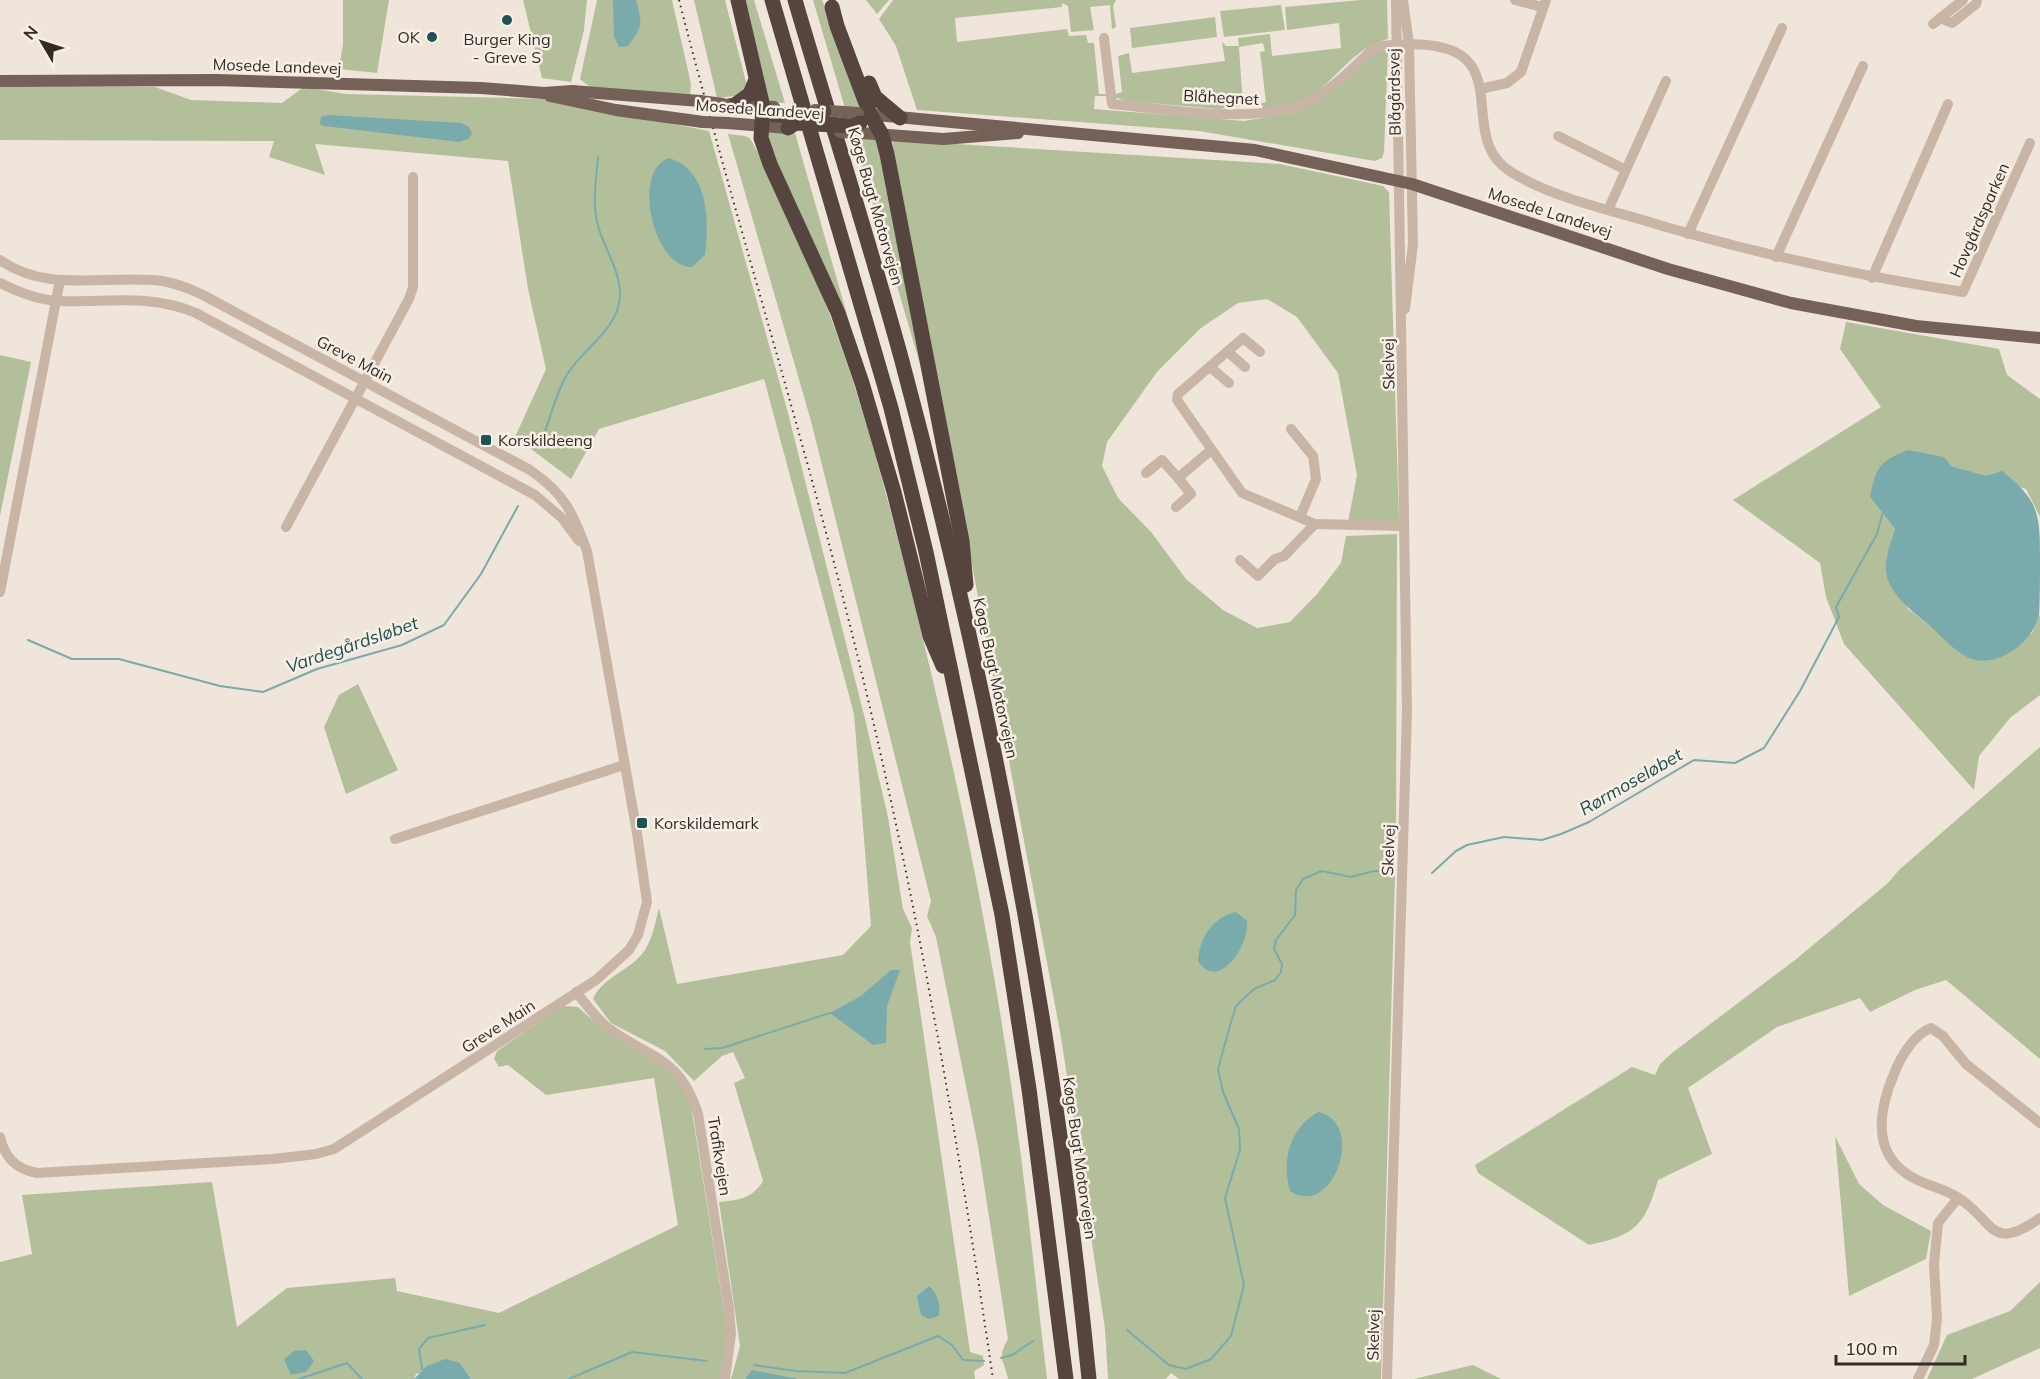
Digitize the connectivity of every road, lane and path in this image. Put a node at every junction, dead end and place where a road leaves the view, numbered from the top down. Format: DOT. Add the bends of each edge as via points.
graph roads {
  1 [pos="738,0"];
  2 [pos="772,0"];
  3 [pos="795,0"];
  4 [pos="1396,0"];
  5 [pos="1403,0"];
  6 [pos="1515,0"];
  7 [pos="1963,0"];
  8 [pos="1977,0"];
  9 [pos="831,3"];
  10 [pos="1544,3"];
  11 [pos="1782,28"];
  12 [pos="1104,38"];
  13 [pos="1395,44"];
  14 [pos="1409,44"];
  15 [pos="1863,66"];
  16 [pos="1666,81"];
  17 [pos="3,82"];
  18 [pos="755,82"];
  19 [pos="1480,89"];
  20 [pos="544,93"];
  21 [pos="730,104"];
  22 [pos="1948,104"];
  23 [pos="824,111"];
  24 [pos="773,118"];
  25 [pos="900,118"];
  26 [pos="862,121"];
  27 [pos="1048,131"];
  28 [pos="889,136"];
  29 [pos="1557,136"];
  30 [pos="2030,143"];
  31 [pos="1626,170"];
  32 [pos="413,177"];
  33 [pos="1398,181"];
  34 [pos="1412,184"];
  35 [pos="1608,210"];
  36 [pos="1689,234"];
  37 [pos="1776,257"];
  38 [pos="0,260"];
  39 [pos="1872,278"];
  40 [pos="60,280"];
  41 [pos="0,283"];
  42 [pos="57,301"];
  43 [pos="1402,321"];
  44 [pos="2040,338"];
  45 [pos="1228,352"];
  46 [pos="1260,352"];
  47 [pos="1210,367"];
  48 [pos="1245,367"];
  49 [pos="364,381"];
  50 [pos="1229,383"];
  51 [pos="356,398"];
  52 [pos="1291,429"];
  53 [pos="1211,450"];
  54 [pos="1146,473"];
  55 [pos="1178,478"];
  56 [pos="1176,507"];
  57 [pos="1300,517"];
  58 [pos="1315,524"];
  59 [pos="286,526"];
  60 [pos="1404,526"];
  61 [pos="587,551"];
  62 [pos="1240,560"];
  63 [pos="0,592"];
  64 [pos="975,663"];
  65 [pos="956,696"];
  66 [pos="624,765"];
  67 [pos="395,839"];
  68 [pos="576,992"];
  69 [pos="2040,1123"];
  70 [pos="0,1137"];
  71 [pos="1958,1198"];
  72 [pos="2040,1218"];
  73 [pos="725,1379"];
  74 [pos="1066,1379"];
  75 [pos="1089,1379"];
  76 [pos="1387,1379"];
  77 [pos="1918,1379"];
  1 -- 18 [label="highway"];
  2 -- 65 [label="highway" via="891,408"];
  3 -- 64 [label="highway, Køge Bugt Motorvejen" via="902,360"];
  4 -- 13 [label="street, Blågårdsvej"];
  5 -- 14 [label="street, Blågårdsvej"];
  6 -- 10 [label="street"];
  7 -- 8 [label="street" via="1937,21 1952,23"];
  9 -- 25 [label="highway" via="875,98"];
  9 -- 26 [label="highway"];
  10 -- 19 [label="street" via="1521,72 1508,83"];
  11 -- 36 [label="street"];
  12 -- 13 [label="street, Blåhegnet" via="1112,104 1257,116 1311,101 1334,86 1373,49"];
  13 -- 14 [label="street, Blåhegnet"];
  13 -- 33 [label="street, Blågårdsvej"];
  14 -- 19 [label="street, Hovgårdsparken" via="1447,47 1474,69"];
  14 -- 34 [label="street, Blågårdsvej"];
  15 -- 37 [label="street"];
  16 -- 31 [label="street"];
  17 -- 20 [label="main road, Mosede Landevej" via="216,80"];
  18 -- 21 [label="highway" via="750,94"];
  18 -- 24 [label="highway"];
  19 -- 35 [label="street, Hovgårdsparken" via="1487,138 1504,168 1523,180"];
  20 -- 21 [label="main road, Mosede Landevej, bridge" via="572,91"];
  20 -- 24 [label="main road, Mosede Landevej, bridge" via="616,110 703,122"];
  21 -- 24 [label="main road, Mosede Landevej"];
  22 -- 39 [label="street"];
  23 -- 24 [label="highway, bridge" via="817,116"];
  23 -- 26 [label="main road, Mosede Landevej, bridge"];
  24 -- 26 [label="highway, bridge" via="852,126"];
  24 -- 65 [label="highway" via="761,138 838,313 894,492 930,636"];
  25 -- 26 [label="main road, Mosede Landevej"];
  25 -- 27 [label="main road, Mosede Landevej"];
  26 -- 28 [label="highway"];
  27 -- 28 [label="main road, Mosede Landevej" via="943,139"];
  27 -- 33 [label="main road, Mosede Landevej" via="1219,145"];
  28 -- 64 [label="highway" via="887,153 962,541"];
  29 -- 31 [label="street"];
  30 -- 39 [label="street, Hovgårdsparken" via="1963,292"];
  31 -- 35 [label="street"];
  32 -- 49 [label="street" via="413,287"];
  33 -- 34 [label="main road, Mosede Landevej"];
  33 -- 43 [label="street, Skelvej"];
  34 -- 43 [label="street, Skelvej" via="1413,244"];
  34 -- 44 [label="main road, Mosede Landevej" via="1668,269 1791,303 1916,326"];
  35 -- 36 [label="street, Hovgårdsparken"];
  36 -- 37 [label="street, Hovgårdsparken"];
  37 -- 39 [label="street, Hovgårdsparken"];
  38 -- 40 [label="street, Greve Main" via="26,273"];
  40 -- 42 [label="street"];
  40 -- 49 [label="street, Greve Main" via="152,280 183,286"];
  41 -- 42 [label="street, Greve Main"];
  42 -- 51 [label="street, Greve Main" via="141,299 177,305"];
  42 -- 63 [label="street"];
  43 -- 60 [label="street, Skelvej"];
  45 -- 46 [label="street" via="1243,338"];
  45 -- 47 [label="street"];
  45 -- 48 [label="street"];
  47 -- 50 [label="street"];
  47 -- 53 [label="street" via="1178,394 1177,400"];
  49 -- 51 [label="street"];
  49 -- 61 [label="street, Greve Main" via="548,483 572,511"];
  51 -- 59 [label="street"];
  51 -- 61 [label="street, Greve Main" via="535,495 562,518"];
  52 -- 57 [label="street" via="1313,456 1315,467 1316,479"];
  53 -- 55 [label="street"];
  53 -- 57 [label="street" via="1242,493"];
  54 -- 55 [label="street" via="1162,460"];
  55 -- 56 [label="street" via="1191,494"];
  57 -- 58 [label="street"];
  58 -- 60 [label="street"];
  58 -- 62 [label="street" via="1284,556 1257,576"];
  60 -- 76 [label="street, Skelvej" via="1407,712"];
  61 -- 66 [label="street, Greve Main"];
  64 -- 75 [label="highway, Køge Bugt Motorvejen" via="1023,904 1053,1089"];
  65 -- 74 [label="highway" via="1002,915 1031,1101"];
  66 -- 67 [label="street"];
  66 -- 68 [label="street, Greve Main" via="647,902 644,919 618,963"];
  68 -- 70 [label="street, Greve Main" via="351,1140 316,1154 37,1173 14,1163 5,1153"];
  68 -- 73 [label="street, Trafikvejen" via="605,1025 667,1063 692,1094 729,1309 731,1334"];
  69 -- 71 [label="street" via="1966,1064 1938,1031 1925,1030 1897,1065 1882,1104 1883,1142 1906,1174"];
  71 -- 72 [label="street" via="1989,1228 2001,1234 2021,1231"];
  71 -- 77 [label="street" via="1938,1223 1934,1345"];
}
